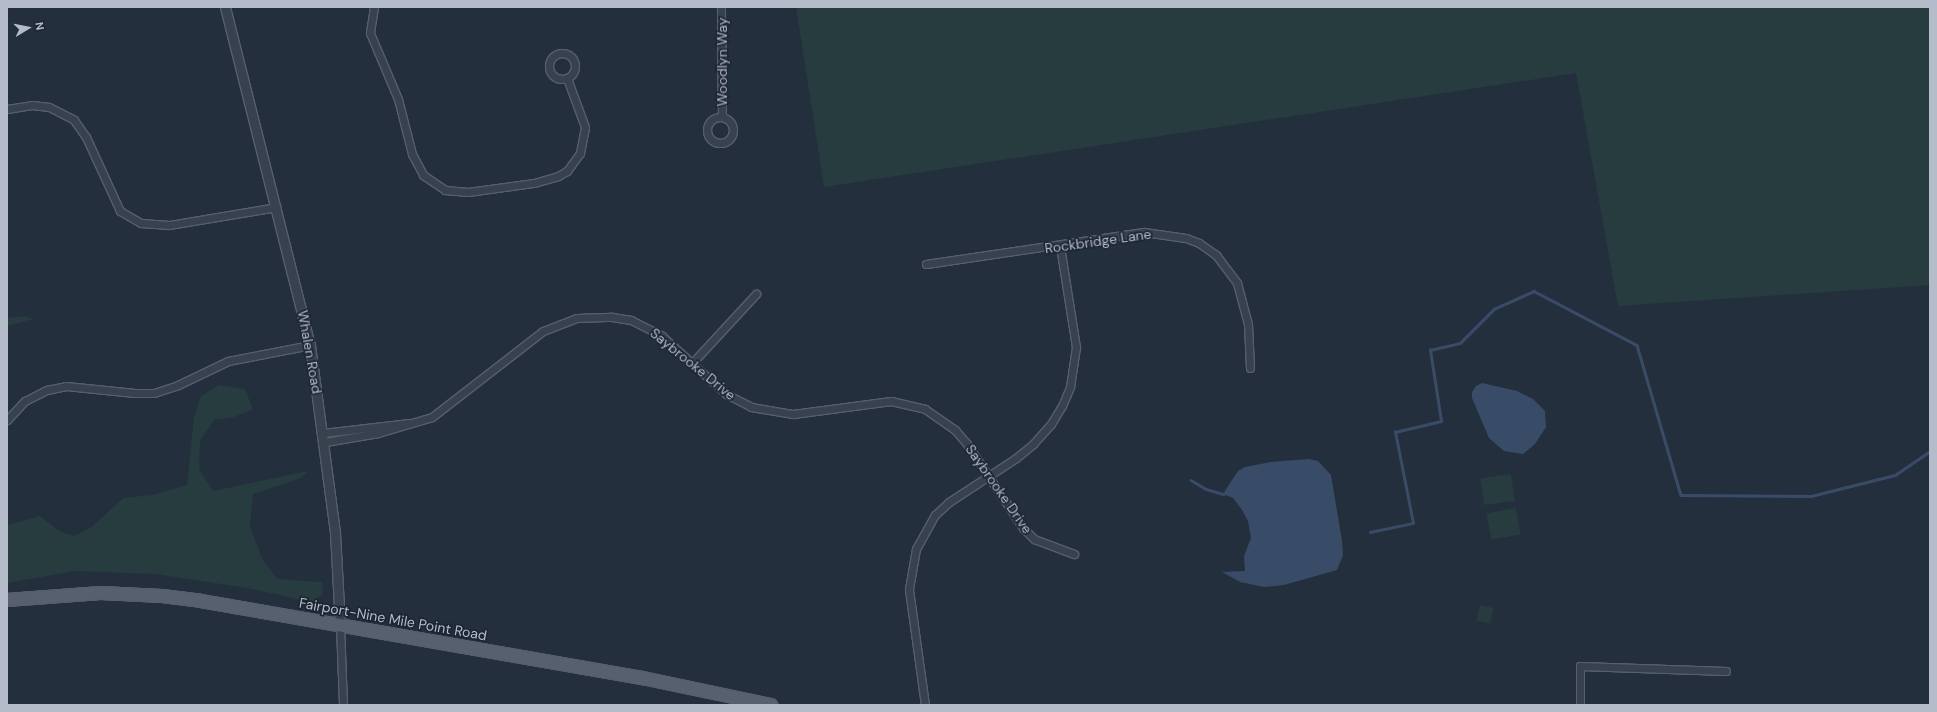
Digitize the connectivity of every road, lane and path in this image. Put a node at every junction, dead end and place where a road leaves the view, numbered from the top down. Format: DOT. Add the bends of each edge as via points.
graph roads {
  1 [pos="225,7"];
  2 [pos="374,7"];
  3 [pos="721,7"];
  4 [pos="567,78"];
  5 [pos="7,109"];
  6 [pos="722,116"];
  7 [pos="278,207"];
  8 [pos="1060,246"];
  9 [pos="926,264"];
  10 [pos="756,294"];
  11 [pos="310,345"];
  12 [pos="693,362"];
  13 [pos="1250,368"];
  14 [pos="7,420"];
  15 [pos="324,437"];
  16 [pos="988,476"];
  17 [pos="1074,554"];
  18 [pos="7,600"];
  19 [pos="340,626"];
  20 [pos="1726,671"];
  21 [pos="343,705"];
  22 [pos="771,705"];
  23 [pos="925,705"];
  24 [pos="1580,705"];
  1 -- 7 [label="street, Whalen Road"];
  2 -- 4 [label="street" via="370,33 398,99 412,154 423,175 445,190 468,192 534,183 567,171 580,153 585,126"];
  3 -- 6 [label="street, Woodlyn Way"];
  5 -- 7 [label="street" via="39,105 58,110 70,117 86,137 120,211 141,223 169,225"];
  7 -- 11 [label="street, Whalen Road"];
  8 -- 9 [label="street, Rockbridge Lane"];
  8 -- 13 [label="street, Rockbridge Lane" via="1144,232 1171,234 1199,243 1223,262 1238,283 1248,324"];
  8 -- 16 [label="street" via="1076,347 1070,387 1051,424 1033,444"];
  10 -- 12 [label="street"];
  11 -- 14 [label="street" via="232,360 154,393 72,386 52,389 25,401"];
  11 -- 15 [label="street, Whalen Road"];
  12 -- 15 [label="street, Saybrooke Drive" via="662,336 631,320 595,316 577,318 544,331 446,409 421,422"];
  12 -- 16 [label="street, Saybrooke Drive" via="726,394 751,407 764,410 800,414 891,401 925,409 956,430"];
  15 -- 19 [label="street, Whalen Road" via="335,533"];
  16 -- 17 [label="street, Saybrooke Drive" via="1023,528 1034,539"];
  16 -- 23 [label="street" via="949,502 935,515 916,549 911,569 910,609"];
  18 -- 19 [label="main road, Fairport-Nine Mile Point Road" via="84,593 162,596"];
  19 -- 21 [label="street, Whalen Road"];
  19 -- 22 [label="main road, Fairport-Nine Mile Point Road" via="643,678"];
  20 -- 24 [label="street" via="1580,666"];
}
